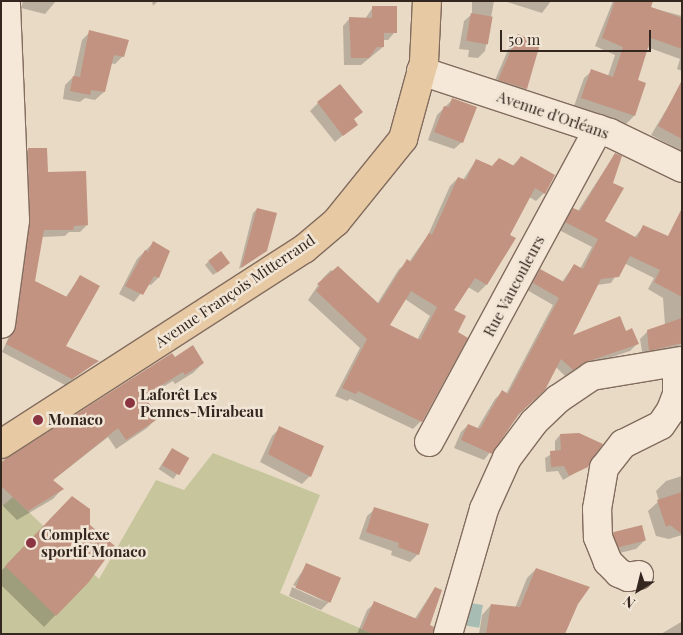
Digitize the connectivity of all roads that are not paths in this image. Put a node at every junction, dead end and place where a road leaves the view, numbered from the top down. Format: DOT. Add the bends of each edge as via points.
graph roads {
  1 [pos="6,1"];
  2 [pos="426,1"];
  3 [pos="421,71"];
  4 [pos="598,129"];
  5 [pos="682,168"];
  6 [pos="8,223"];
  7 [pos="1,324"];
  8 [pos="679,362"];
  9 [pos="429,442"];
  10 [pos="1,444"];
  11 [pos="639,575"];
  12 [pos="448,634"];
  1 -- 6 [label="street"];
  2 -- 3 [label="main road, Avenue François Mitterrand"];
  3 -- 4 [label="street, Avenue d'Orléans"];
  3 -- 10 [label="main road, Avenue François Mitterrand" via="403,139 336,222 304,249"];
  4 -- 5 [label="street, Avenue d'Orléans"];
  4 -- 9 [label="street, Rue Vaucouleurs"];
  6 -- 7 [label="street" via="13,256"];
  8 -- 11 [label="street" via="677,394 661,425 623,444 604,468 597,508 598,536 608,562 619,574 628,577"];
  8 -- 12 [label="street" via="592,376 558,399 534,422 507,458 484,510"];
}
